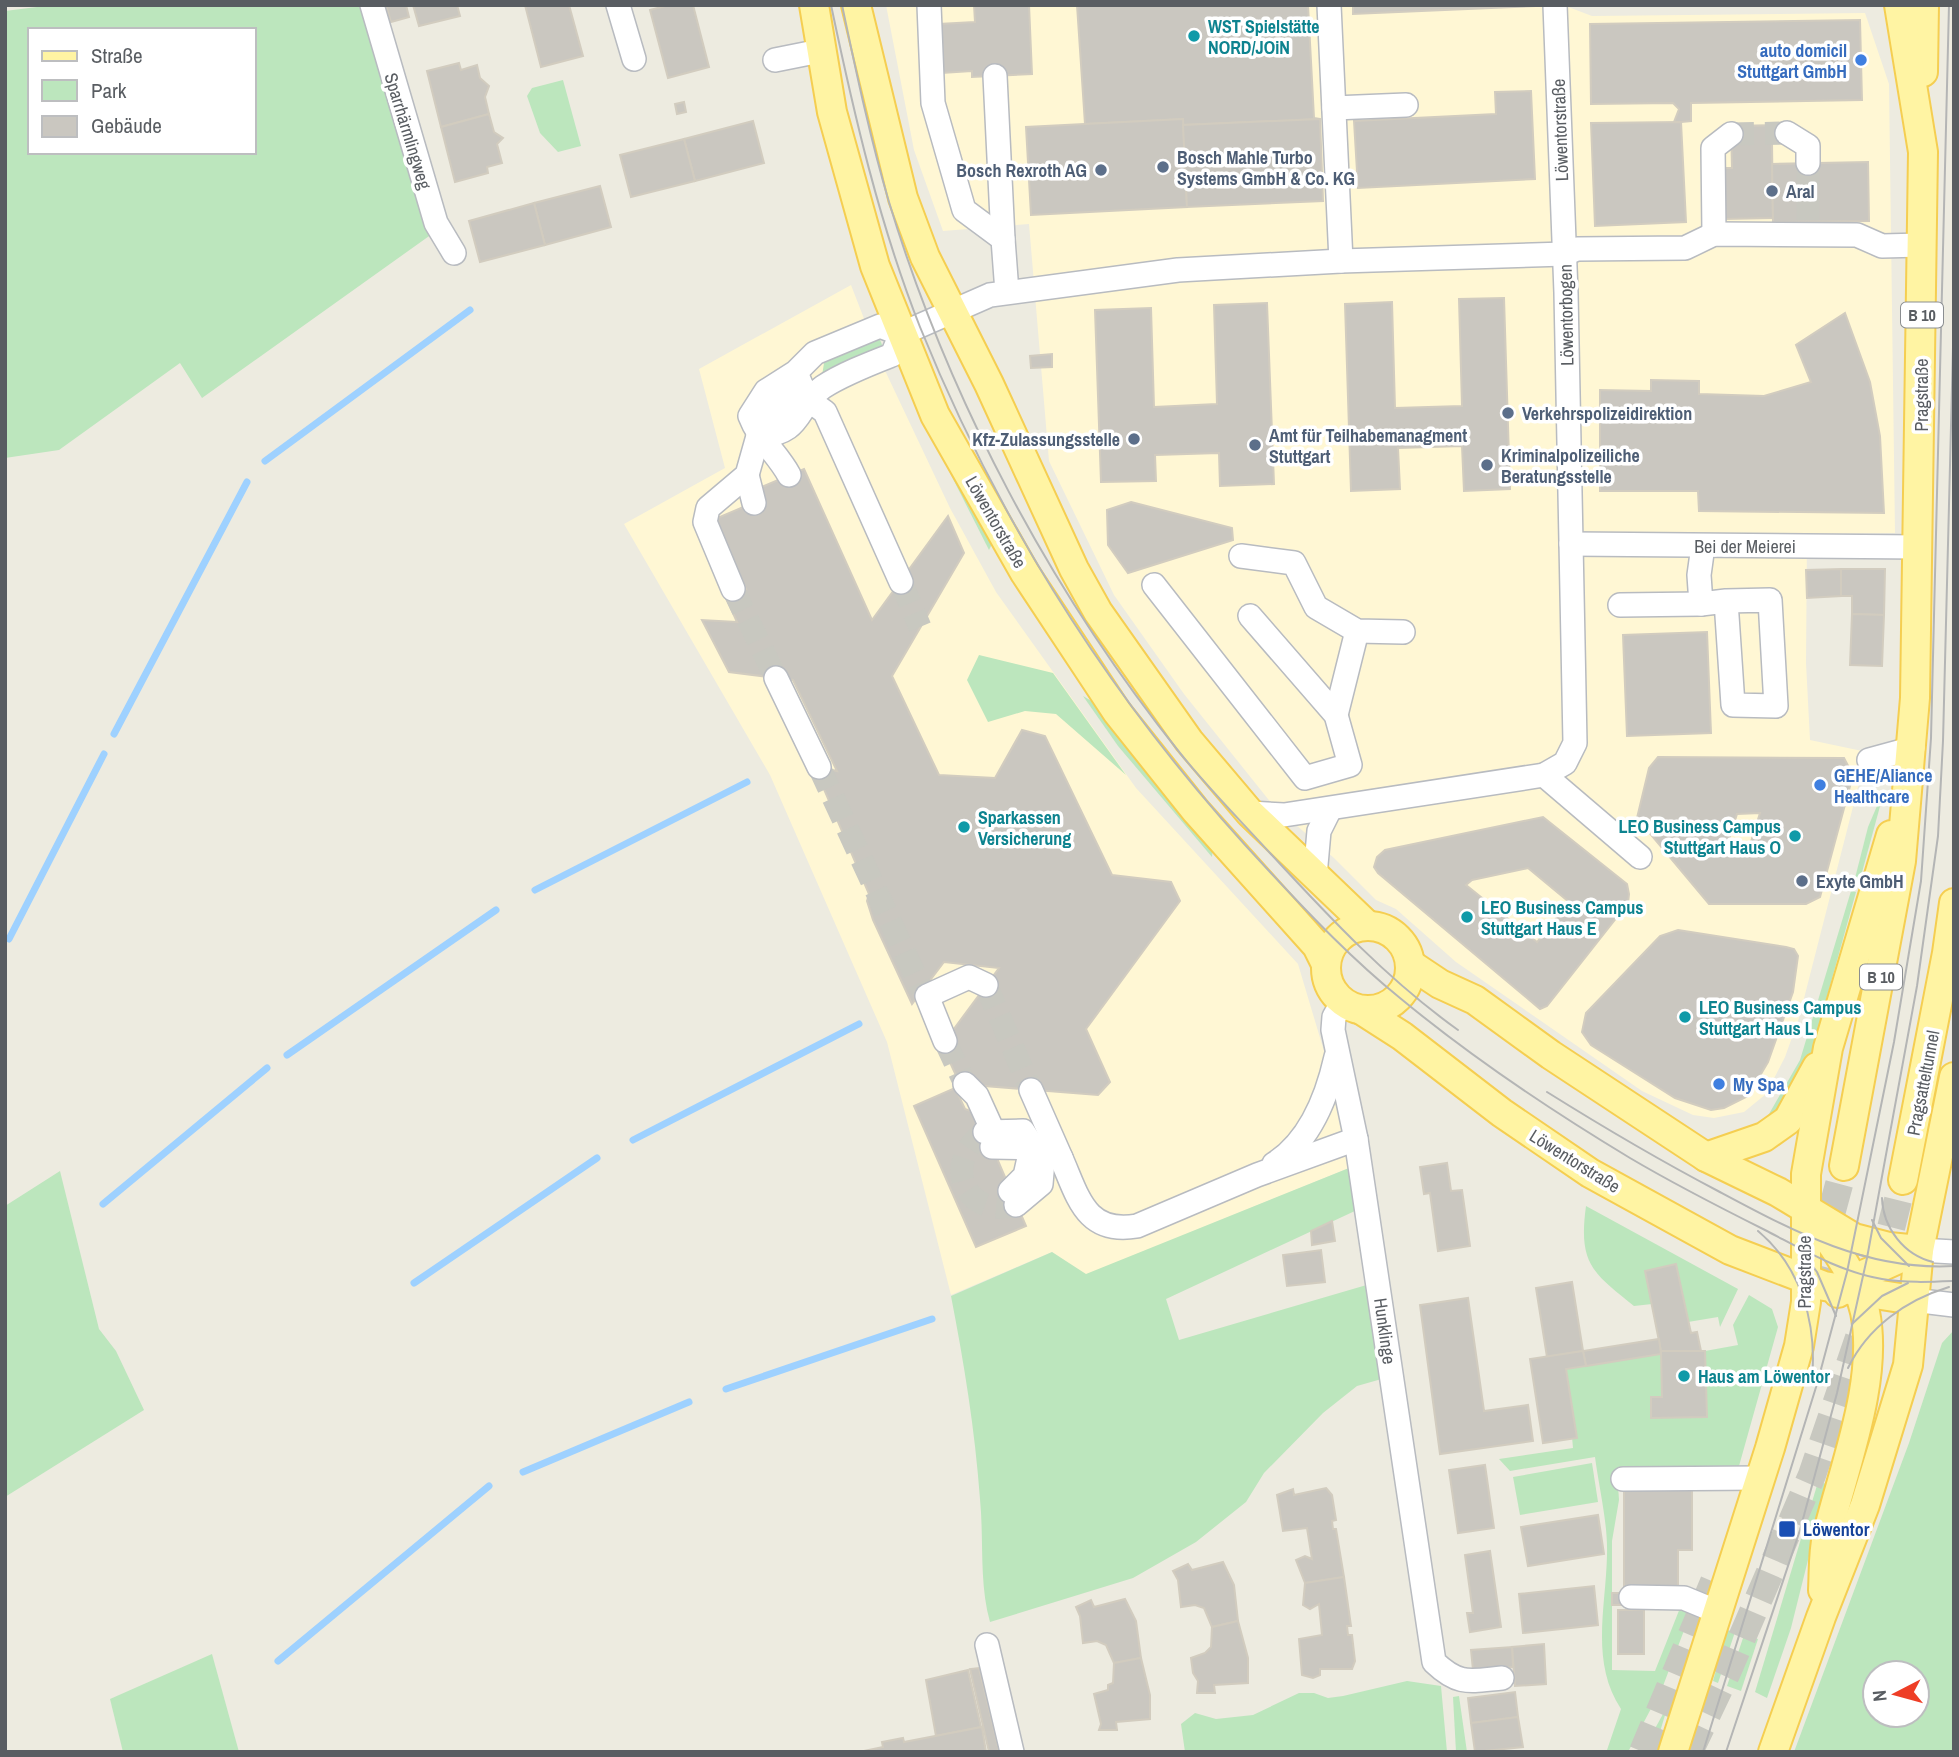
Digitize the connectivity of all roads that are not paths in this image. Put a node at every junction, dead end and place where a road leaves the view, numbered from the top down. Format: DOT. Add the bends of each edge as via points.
graph roads {
  1 [pos="372,5"];
  2 [pos="618,5"];
  3 [pos="814,5"];
  4 [pos="856,5"];
  5 [pos="929,5"];
  6 [pos="1329,5"];
  7 [pos="1555,5"];
  8 [pos="1899,5"];
  9 [pos="1924,5"];
  10 [pos="820,51"];
  11 [pos="634,59"];
  12 [pos="775,60"];
  13 [pos="995,76"];
  14 [pos="1406,105"];
  15 [pos="1334,108"];
  16 [pos="1787,133"];
  17 [pos="1731,134"];
  18 [pos="1923,152"];
  19 [pos="1808,163"];
  20 [pos="1714,234"];
  21 [pos="1003,239"];
  22 [pos="1922,245"];
  23 [pos="454,253"];
  24 [pos="1565,254"];
  25 [pos="1341,261"];
  26 [pos="1007,292"];
  27 [pos="952,310"];
  28 [pos="901,334"];
  29 [pos="802,386"];
  30 [pos="758,436"];
  31 [pos="747,475"];
  32 [pos="789,475"];
  33 [pos="754,503"];
  34 [pos="1571,544"];
  35 [pos="1703,545"];
  36 [pos="1919,547"];
  37 [pos="1241,556"];
  38 [pos="901,582"];
  39 [pos="1154,585"];
  40 [pos="733,589"];
  41 [pos="1726,601"];
  42 [pos="1701,604"];
  43 [pos="1620,605"];
  44 [pos="1250,616"];
  45 [pos="1357,631"];
  46 [pos="1403,632"];
  47 [pos="776,678"];
  48 [pos="1336,715"];
  49 [pos="1913,748"];
  50 [pos="1869,760"];
  51 [pos="1350,765"];
  52 [pos="819,767"];
  53 [pos="1544,775"];
  54 [pos="1909,787"];
  55 [pos="1362,804"];
  56 [pos="1330,809"];
  57 [pos="1250,813"];
  58 [pos="1640,856"];
  59 [pos="1315,876"];
  60 [pos="1954,903"];
  61 [pos="1367,925"];
  62 [pos="1325,962"];
  63 [pos="1410,964"];
  64 [pos="986,985"];
  65 [pos="1353,1007"];
  66 [pos="945,1041"];
  67 [pos="1828,1048"];
  68 [pos="1337,1054"];
  69 [pos="1954,1077"];
  70 [pos="965,1084"];
  71 [pos="1031,1090"];
  72 [pos="1356,1139"];
  73 [pos="1042,1156"];
  74 [pos="1706,1157"];
  75 [pos="1844,1166"];
  76 [pos="1257,1175"];
  77 [pos="1903,1180"];
  78 [pos="1013,1198"];
  79 [pos="1805,1209"];
  80 [pos="1919,1250"];
  81 [pos="1954,1252"];
  82 [pos="1805,1281"];
  83 [pos="1852,1288"];
  84 [pos="1913,1300"];
  85 [pos="1954,1305"];
  86 [pos="1804,1321"];
  87 [pos="1761,1478"];
  88 [pos="1623,1479"];
  89 [pos="1630,1597"];
  90 [pos="1718,1612"];
  91 [pos="1821,1617"];
  92 [pos="987,1645"];
  93 [pos="1502,1678"];
  94 [pos="1012,1752"];
  95 [pos="1673,1752"];
  96 [pos="1773,1752"];
  1 -- 23 [label="street, Sparrhärmlingweg" via="433,212"];
  2 -- 11 [label="street"];
  3 -- 10 [label="main road, Löwentorstraße"];
  4 -- 27 [label="main road" via="903,198"];
  5 -- 21 [label="street" via="933,103 964,210"];
  6 -- 15 [label="street"];
  7 -- 24 [label="street, Löwentorstraße"];
  8 -- 18 [label="main road, Pragstraße"];
  9 -- 18 [label="main road, B 10"];
  10 -- 12 [label="street"];
  10 -- 28 [label="main road, Löwentorstraße" via="875,266"];
  13 -- 21 [label="street"];
  14 -- 15 [label="street"];
  15 -- 25 [label="street"];
  16 -- 19 [label="street" via="1808,146"];
  17 -- 20 [label="street" via="1713,148"];
  18 -- 22 [label="main road, Pragstraße / B 10"];
  20 -- 22 [label="street" via="1808,228 1857,235 1882,246"];
  20 -- 24 [label="street" via="1685,247 1577,249"];
  21 -- 26 [label="street"];
  22 -- 36 [label="main road, Pragstraße / B 10"];
  24 -- 25 [label="street, Löwentorbogen"];
  24 -- 34 [label="street, Löwentorbogen"];
  25 -- 26 [label="street, Löwentorbogen" via="1178,270"];
  26 -- 27 [label="street, Löwentorbogen"];
  27 -- 28 [label="street, Löwentorbogen"];
  27 -- 57 [label="main road" via="1098,612 1189,741"];
  28 -- 29 [label="street" via="892,355 824,386"];
  28 -- 29 [label="street" via="880,326 815,353"];
  28 -- 62 [label="main road, Löwentorstraße" via="948,438 1077,656 1166,774 1317,946"];
  29 -- 30 [label="street" via="805,411 777,436"];
  29 -- 30 [label="street" via="766,391 750,416"];
  29 -- 38 [label="street" via="825,412"];
  30 -- 31 [label="street"];
  30 -- 32 [label="street"];
  31 -- 33 [label="street"];
  31 -- 40 [label="street" via="708,508 705,522"];
  34 -- 35 [label="street, Bei der Meierei"];
  34 -- 53 [label="street, Löwentorbogen" via="1575,743 1565,763"];
  35 -- 36 [label="street, Bei der Meierei"];
  35 -- 42 [label="street"];
  36 -- 49 [label="main road, Pragstraße / B 10"];
  37 -- 45 [label="street" via="1294,564 1316,607"];
  39 -- 51 [label="street" via="1305,778"];
  41 -- 41 [label="street" via="1732,705 1776,706 1770,600"];
  41 -- 42 [label="street"];
  42 -- 43 [label="street"];
  44 -- 48 [label="street"];
  45 -- 46 [label="street"];
  45 -- 48 [label="street"];
  47 -- 52 [label="street"];
  48 -- 51 [label="street"];
  49 -- 50 [label="street"];
  49 -- 54 [label="main road, Pragstraße / B 10"];
  51 -- 55 [label="street"];
  53 -- 55 [label="street"];
  53 -- 58 [label="street"];
  54 -- 67 [label="main road, Pragstraße" via="1886,848"];
  54 -- 75 [label="main road, Pragstraße / B 10" via="1888,939"];
  55 -- 56 [label="street"];
  56 -- 57 [label="street" via="1268,816"];
  56 -- 59 [label="street" via="1319,831"];
  57 -- 59 [label="main road"];
  59 -- 61 [label="main road"];
  60 -- 77 [label="main road, Pragsatteltunnel"];
  61 -- 62 [label="main road" via="1346,931"];
  61 -- 63 [label="main road" via="1397,936"];
  62 -- 65 [label="main road, Löwentorstraße" via="1332,992"];
  63 -- 65 [label="main road" via="1410,976 1399,998 1383,1008"];
  63 -- 74 [label="main road" via="1475,1000"];
  64 -- 66 [label="street" via="969,977 925,993"];
  65 -- 68 [label="street, Hunklinge" via="1334,1017"];
  65 -- 82 [label="main road, Löwentorstraße" via="1402,1037 1520,1127 1590,1173 1730,1250"];
  67 -- 74 [label="main road" via="1788,1120 1764,1137"];
  67 -- 79 [label="main road, Pragstraße" via="1808,1156"];
  68 -- 72 [label="street, Hunklinge"];
  68 -- 76 [label="street" via="1332,1078 1301,1141"];
  69 -- 80 [label="main road"];
  70 -- 73 [label="street" via="977,1096 990,1136"];
  71 -- 73 [label="street"];
  72 -- 76 [label="street"];
  72 -- 93 [label="street, Hunklinge" via="1434,1662 1450,1677 1471,1681"];
  73 -- 76 [label="street" via="1085,1210 1104,1226 1114,1228 1137,1226"];
  73 -- 78 [label="street"];
  74 -- 79 [label="main road"];
  79 -- 80 [label="main road" via="1854,1238"];
  79 -- 82 [label="main road, Pragstraße"];
  79 -- 83 [label="main road" via="1822,1230"];
  80 -- 81 [label="street"];
  80 -- 83 [label="main road"];
  80 -- 84 [label="main road"];
  82 -- 83 [label="main road, Löwentorstraße"];
  82 -- 86 [label="main road, Pragstraße"];
  83 -- 84 [label="main road, Löwentorstraße"];
  83 -- 86 [label="main road"];
  83 -- 91 [label="main road" via="1868,1338 1864,1383 1826,1540"];
  84 -- 85 [label="street"];
  84 -- 91 [label="main road" via="1911,1353 1892,1423"];
  86 -- 87 [label="main road, Pragstraße"];
  87 -- 88 [label="street"];
  87 -- 90 [label="main road, Pragstraße"];
  89 -- 90 [label="street" via="1684,1598"];
  90 -- 95 [label="main road, Pragstraße"];
  91 -- 96 [label="main road"];
  92 -- 94 [label="street"];
}
